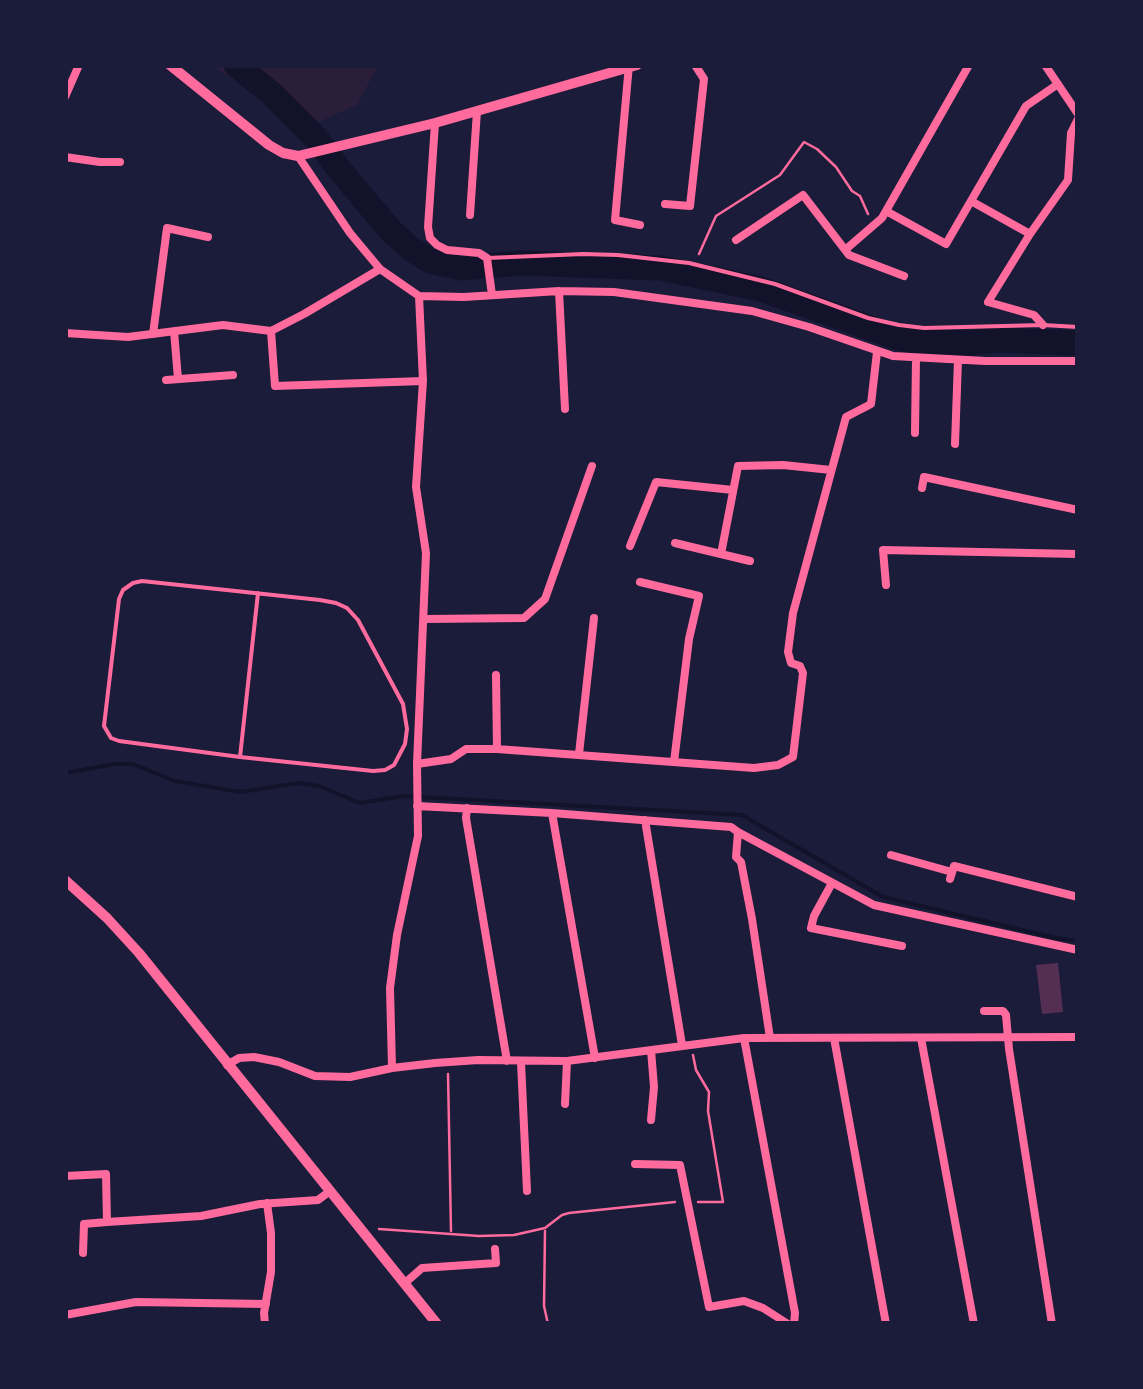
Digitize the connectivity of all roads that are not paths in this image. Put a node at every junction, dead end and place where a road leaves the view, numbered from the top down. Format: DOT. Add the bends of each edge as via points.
graph roads {
  1 [pos="79,65"];
  2 [pos="170,65"];
  3 [pos="695,65"];
  4 [pos="970,65"];
  5 [pos="1045,65"];
  6 [pos="632,66"];
  7 [pos="1058,84"];
  8 [pos="65,97"];
  9 [pos="1075,101"];
  10 [pos="477,111"];
  11 [pos="1078,116"];
  12 [pos="434,123"];
  13 [pos="65,156"];
  14 [pos="299,156"];
  15 [pos="120,162"];
  16 [pos="971,201"];
  17 [pos="665,204"];
  18 [pos="886,212"];
  19 [pos="470,215"];
  20 [pos="640,225"];
  21 [pos="1030,234"];
  22 [pos="208,237"];
  23 [pos="736,240"];
  24 [pos="846,250"];
  25 [pos="487,258"];
  26 [pos="380,269"];
  27 [pos="904,276"];
  28 [pos="559,292"];
  29 [pos="492,295"];
  30 [pos="419,296"];
  31 [pos="1042,325"];
  32 [pos="1078,326"];
  33 [pos="271,330"];
  34 [pos="174,331"];
  35 [pos="65,333"];
  36 [pos="153,334"];
  37 [pos="877,352"];
  38 [pos="916,358"];
  39 [pos="958,360"];
  40 [pos="1078,361"];
  41 [pos="233,376"];
  42 [pos="178,379"];
  43 [pos="166,380"];
  44 [pos="423,381"];
  45 [pos="565,409"];
  46 [pos="915,433"];
  47 [pos="955,444"];
  48 [pos="592,466"];
  49 [pos="831,470"];
  50 [pos="922,488"];
  51 [pos="733,490"];
  52 [pos="1078,510"];
  53 [pos="676,543"];
  54 [pos="630,546"];
  55 [pos="721,554"];
  56 [pos="1078,554"];
  57 [pos="750,561"];
  58 [pos="640,582"];
  59 [pos="886,585"];
  60 [pos="258,593"];
  61 [pos="594,618"];
  62 [pos="424,620"];
  63 [pos="496,675"];
  64 [pos="496,748"];
  65 [pos="579,754"];
  66 [pos="240,756"];
  67 [pos="674,762"];
  68 [pos="417,764"];
  69 [pos="417,804"];
  70 [pos="467,808"];
  71 [pos="552,813"];
  72 [pos="645,820"];
  73 [pos="738,832"];
  74 [pos="892,855"];
  75 [pos="65,880"];
  76 [pos="832,883"];
  77 [pos="1078,897"];
  78 [pos="902,946"];
  79 [pos="1078,950"];
  80 [pos="984,1011"];
  81 [pos="1078,1036"];
  82 [pos="744,1038"];
  83 [pos="770,1038"];
  84 [pos="834,1038"];
  85 [pos="921,1038"];
  86 [pos="1009,1038"];
  87 [pos="686,1045"];
  88 [pos="650,1050"];
  89 [pos="595,1058"];
  90 [pos="507,1061"];
  91 [pos="567,1061"];
  92 [pos="521,1062"];
  93 [pos="227,1065"];
  94 [pos="392,1068"];
  95 [pos="566,1104"];
  96 [pos="651,1120"];
  97 [pos="635,1164"];
  98 [pos="65,1176"];
  99 [pos="330,1191"];
  100 [pos="527,1192"];
  101 [pos="267,1203"];
  102 [pos="107,1222"];
  103 [pos="495,1249"];
  104 [pos="83,1253"];
  105 [pos="404,1284"];
  106 [pos="266,1304"];
  107 [pos="65,1315"];
  108 [pos="265,1324"];
  109 [pos="438,1324"];
  110 [pos="791,1324"];
  111 [pos="886,1324"];
  112 [pos="974,1324"];
  113 [pos="1052,1324"];
  1 -- 8 [label="street"];
  2 -- 14 [label="main road" via="269,145"];
  3 -- 17 [label="street" via="704,79 690,206"];
  4 -- 18 [label="street"];
  5 -- 7 [label="street"];
  6 -- 10 [label="main road"];
  6 -- 20 [label="street" via="615,220"];
  7 -- 9 [label="street"];
  7 -- 16 [label="street" via="1026,106"];
  9 -- 11 [label="street"];
  10 -- 12 [label="main road"];
  10 -- 19 [label="street"];
  11 -- 21 [label="street" via="1068,180"];
  12 -- 14 [label="main road"];
  12 -- 25 [label="street" via="430,238 447,250"];
  13 -- 15 [label="street"];
  14 -- 26 [label="street"];
  16 -- 18 [label="street" via="946,244"];
  16 -- 21 [label="street"];
  18 -- 24 [label="street"];
  21 -- 31 [label="street" via="988,302 1034,315"];
  22 -- 36 [label="street" via="168,228"];
  23 -- 24 [label="street" via="803,195"];
  24 -- 27 [label="street"];
  25 -- 29 [label="street"];
  25 -- 31 [label="lane" via="650,258 775,284 898,325"];
  26 -- 30 [label="street"];
  26 -- 33 [label="street"];
  28 -- 29 [label="street"];
  28 -- 37 [label="street" via="614,292 752,311"];
  28 -- 45 [label="street"];
  29 -- 30 [label="street"];
  30 -- 44 [label="street"];
  31 -- 32 [label="lane"];
  33 -- 34 [label="street" via="224,325"];
  33 -- 44 [label="street" via="275,386"];
  34 -- 36 [label="street"];
  34 -- 42 [label="street"];
  35 -- 36 [label="street"];
  37 -- 38 [label="street"];
  37 -- 49 [label="street" via="870,404 846,418"];
  38 -- 39 [label="street"];
  38 -- 46 [label="street"];
  39 -- 40 [label="street"];
  39 -- 47 [label="street"];
  41 -- 42 [label="street"];
  42 -- 43 [label="street"];
  44 -- 62 [label="street" via="416,487 426,553"];
  48 -- 62 [label="street" via="545,599 524,618"];
  49 -- 51 [label="street" via="738,466"];
  49 -- 67 [label="street" via="792,613 788,652 803,674 793,758 754,768"];
  50 -- 52 [label="street" via="924,477"];
  51 -- 54 [label="street" via="656,482"];
  51 -- 55 [label="street"];
  53 -- 55 [label="street"];
  55 -- 57 [label="street"];
  56 -- 59 [label="street" via="883,550"];
  58 -- 67 [label="street" via="699,596"];
  60 -- 66 [label="lane"];
  60 -- 66 [label="lane" via="155,581 123,590 104,726 118,741"];
  60 -- 66 [label="lane" via="347,608 404,704 407,729 399,757 385,770"];
  61 -- 65 [label="street"];
  62 -- 68 [label="street"];
  63 -- 64 [label="street"];
  64 -- 65 [label="street"];
  64 -- 68 [label="street"];
  65 -- 67 [label="street"];
  68 -- 69 [label="street"];
  69 -- 70 [label="street"];
  69 -- 94 [label="street" via="418,836 390,988"];
  70 -- 71 [label="street"];
  70 -- 90 [label="street"];
  71 -- 72 [label="street"];
  71 -- 89 [label="street"];
  72 -- 73 [label="street"];
  72 -- 87 [label="street"];
  73 -- 76 [label="street"];
  73 -- 83 [label="street" via="736,857"];
  74 -- 77 [label="street" via="951,876 954,866"];
  75 -- 93 [label="main road" via="139,952"];
  76 -- 78 [label="street" via="811,928"];
  76 -- 79 [label="street" via="887,909"];
  80 -- 86 [label="street" via="1003,1010"];
  81 -- 86 [label="street"];
  82 -- 83 [label="street"];
  82 -- 87 [label="street"];
  82 -- 110 [label="street" via="795,1313"];
  83 -- 84 [label="street"];
  84 -- 85 [label="street"];
  84 -- 111 [label="street"];
  85 -- 86 [label="street"];
  85 -- 112 [label="street"];
  86 -- 113 [label="street"];
  87 -- 88 [label="street"];
  88 -- 89 [label="street"];
  88 -- 96 [label="street"];
  89 -- 91 [label="street"];
  90 -- 92 [label="street"];
  90 -- 94 [label="street"];
  91 -- 92 [label="street"];
  91 -- 95 [label="street"];
  92 -- 100 [label="street"];
  93 -- 94 [label="street" via="254,1057 333,1078"];
  93 -- 99 [label="main road"];
  97 -- 110 [label="street" via="680,1166 708,1307 744,1301"];
  98 -- 102 [label="street" via="106,1174"];
  99 -- 101 [label="street" via="318,1200"];
  99 -- 105 [label="main road"];
  101 -- 102 [label="street" via="201,1216"];
  101 -- 106 [label="street"];
  102 -- 104 [label="street" via="84,1224"];
  103 -- 105 [label="street" via="496,1263 422,1268"];
  105 -- 109 [label="main road"];
  106 -- 107 [label="street" via="136,1302"];
  106 -- 108 [label="street"];
}
